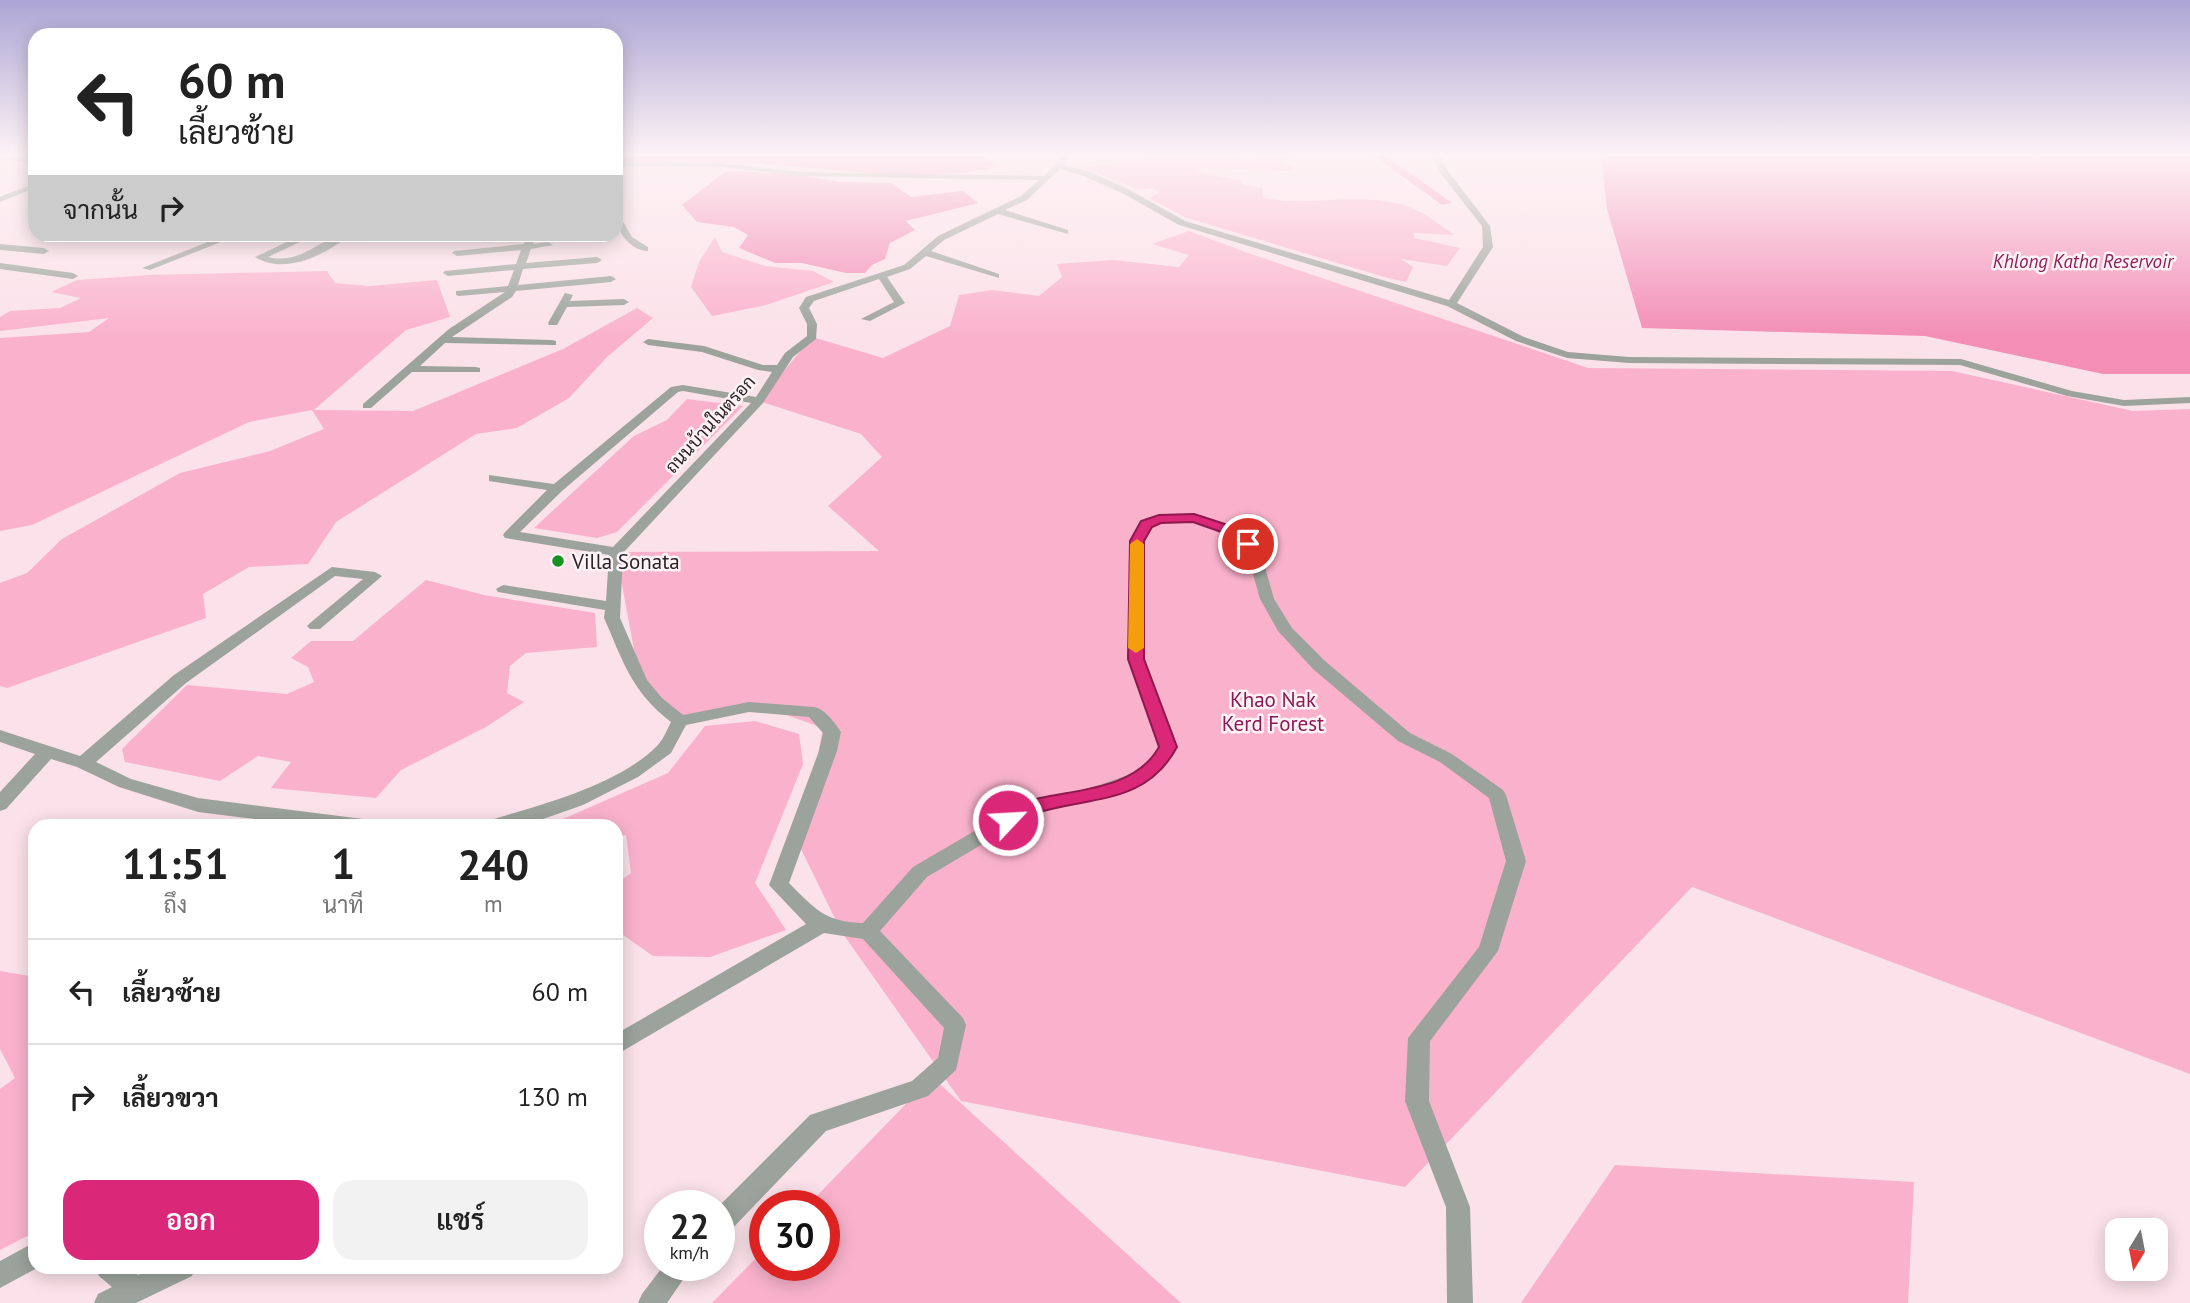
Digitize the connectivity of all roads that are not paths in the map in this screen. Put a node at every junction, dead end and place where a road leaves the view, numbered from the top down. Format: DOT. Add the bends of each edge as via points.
graph roads {
  1 [pos="991,215"];
  2 [pos="1011,215"];
  3 [pos="1167,215"];
  4 [pos="1477,215"];
  5 [pos="623,229"];
  6 [pos="1065,232"];
  7 [pos="216,242"];
  8 [pos="295,242"];
  9 [pos="333,242"];
  10 [pos="529,242"];
  11 [pos="548,245"];
  12 [pos="528,246"];
  13 [pos="0,247"];
  14 [pos="645,249"];
  15 [pos="44,251"];
  16 [pos="457,253"];
  17 [pos="924,253"];
  18 [pos="597,260"];
  19 [pos="0,266"];
  20 [pos="521,266"];
  21 [pos="147,268"];
  22 [pos="448,273"];
  23 [pos="73,276"];
  24 [pos="996,276"];
  25 [pos="882,277"];
  26 [pos="611,279"];
  27 [pos="574,283"];
  28 [pos="514,289"];
  29 [pos="459,293"];
  30 [pos="624,303"];
  31 [pos="563,304"];
  32 [pos="1451,304"];
  33 [pos="866,319"];
  34 [pos="552,323"];
  35 [pos="442,340"];
  36 [pos="648,342"];
  37 [pos="552,343"];
  38 [pos="410,369"];
  39 [pos="780,369"];
  40 [pos="476,370"];
  41 [pos="2190,400"];
  42 [pos="759,401"];
  43 [pos="367,407"];
  44 [pos="494,478"];
  45 [pos="557,488"];
  46 [pos="616,552"];
  47 [pos="503,589"];
  48 [pos="612,607"];
  49 [pos="314,626"];
  50 [pos="680,721"];
  51 [pos="0,736"];
  52 [pos="47,752"];
  53 [pos="83,762"];
  54 [pos="0,804"];
  55 [pos="308,819"];
  56 [pos="523,819"];
  57 [pos="820,926"];
  58 [pos="868,931"];
  59 [pos="623,1041"];
  60 [pos="735,1208"];
  61 [pos="28,1259"];
  62 [pos="116,1274"];
  63 [pos="166,1274"];
  64 [pos="0,1275"];
  65 [pos="668,1281"];
  66 [pos="133,1288"];
  67 [pos="107,1303"];
  68 [pos="651,1303"];
  69 [pos="1460,1303"];
  1 -- 17 [label="street, ถนนบ้านในตรอก" via="941,239"];
  2 -- 6 [label="street"];
  3 -- 32 [label="street"];
  4 -- 32 [label="street" via="1486,226 1488,247"];
  5 -- 14 [label="street"];
  7 -- 21 [label="street"];
  8 -- 9 [label="street" via="260,257 307,257"];
  10 -- 12 [label="street"];
  11 -- 12 [label="street"];
  12 -- 16 [label="street"];
  12 -- 20 [label="street"];
  13 -- 15 [label="street"];
  17 -- 24 [label="street"];
  17 -- 25 [label="street, ถนนบ้านในตรอก" via="907,267"];
  18 -- 20 [label="street"];
  19 -- 23 [label="street"];
  20 -- 22 [label="street"];
  20 -- 28 [label="street"];
  25 -- 33 [label="street" via="900,303"];
  25 -- 39 [label="street, ถนนบ้านในตรอก" via="810,299 804,308 812,324 811,337"];
  26 -- 27 [label="street"];
  27 -- 28 [label="street"];
  27 -- 31 [label="street"];
  28 -- 29 [label="street"];
  28 -- 35 [label="street"];
  30 -- 31 [label="street"];
  31 -- 34 [label="street"];
  32 -- 41 [label="street" via="1567,355 1961,362 2071,394 2124,403"];
  35 -- 37 [label="street"];
  35 -- 38 [label="street"];
  36 -- 39 [label="street" via="704,349 762,368"];
  38 -- 40 [label="street"];
  38 -- 43 [label="street"];
  39 -- 42 [label="street, ถนนบ้านในตรอก"];
  42 -- 45 [label="street" via="675,389"];
  42 -- 46 [label="street, ถนนบ้านในตรอก"];
  44 -- 45 [label="street"];
  45 -- 46 [label="street" via="510,535"];
  46 -- 48 [label="street"];
  47 -- 48 [label="street"];
  48 -- 50 [label="street" via="612,618 640,682"];
  49 -- 53 [label="street" via="375,576 332,571 180,679"];
  50 -- 56 [label="street" via="665,749 632,773 577,800"];
  50 -- 57 [label="street" via="749,707 814,712 832,732 779,886"];
  51 -- 52 [label="street"];
  52 -- 53 [label="street"];
  52 -- 54 [label="street"];
  53 -- 55 [label="street" via="125,783 198,805"];
  57 -- 58 [label="street"];
  57 -- 59 [label="street"];
  58 -- 60 [label="street" via="955,1026 948,1063 920,1089 818,1123"];
  58 -- 69 [label="street" via="920,872 1030,807 1121,786 1158,764 1168,747 1136,659 1137,541 1146,524 1159,519 1194,518 1232,531 1248,544 1267,599 1286,631 1319,664 1404,737 1446,758 1497,795 1516,861 1488,951 1419,1038 1417,1101 1458,1207"];
  61 -- 64 [label="street"];
  62 -- 66 [label="street"];
  63 -- 66 [label="street"];
  65 -- 68 [label="street"];
  66 -- 67 [label="street"];
}
